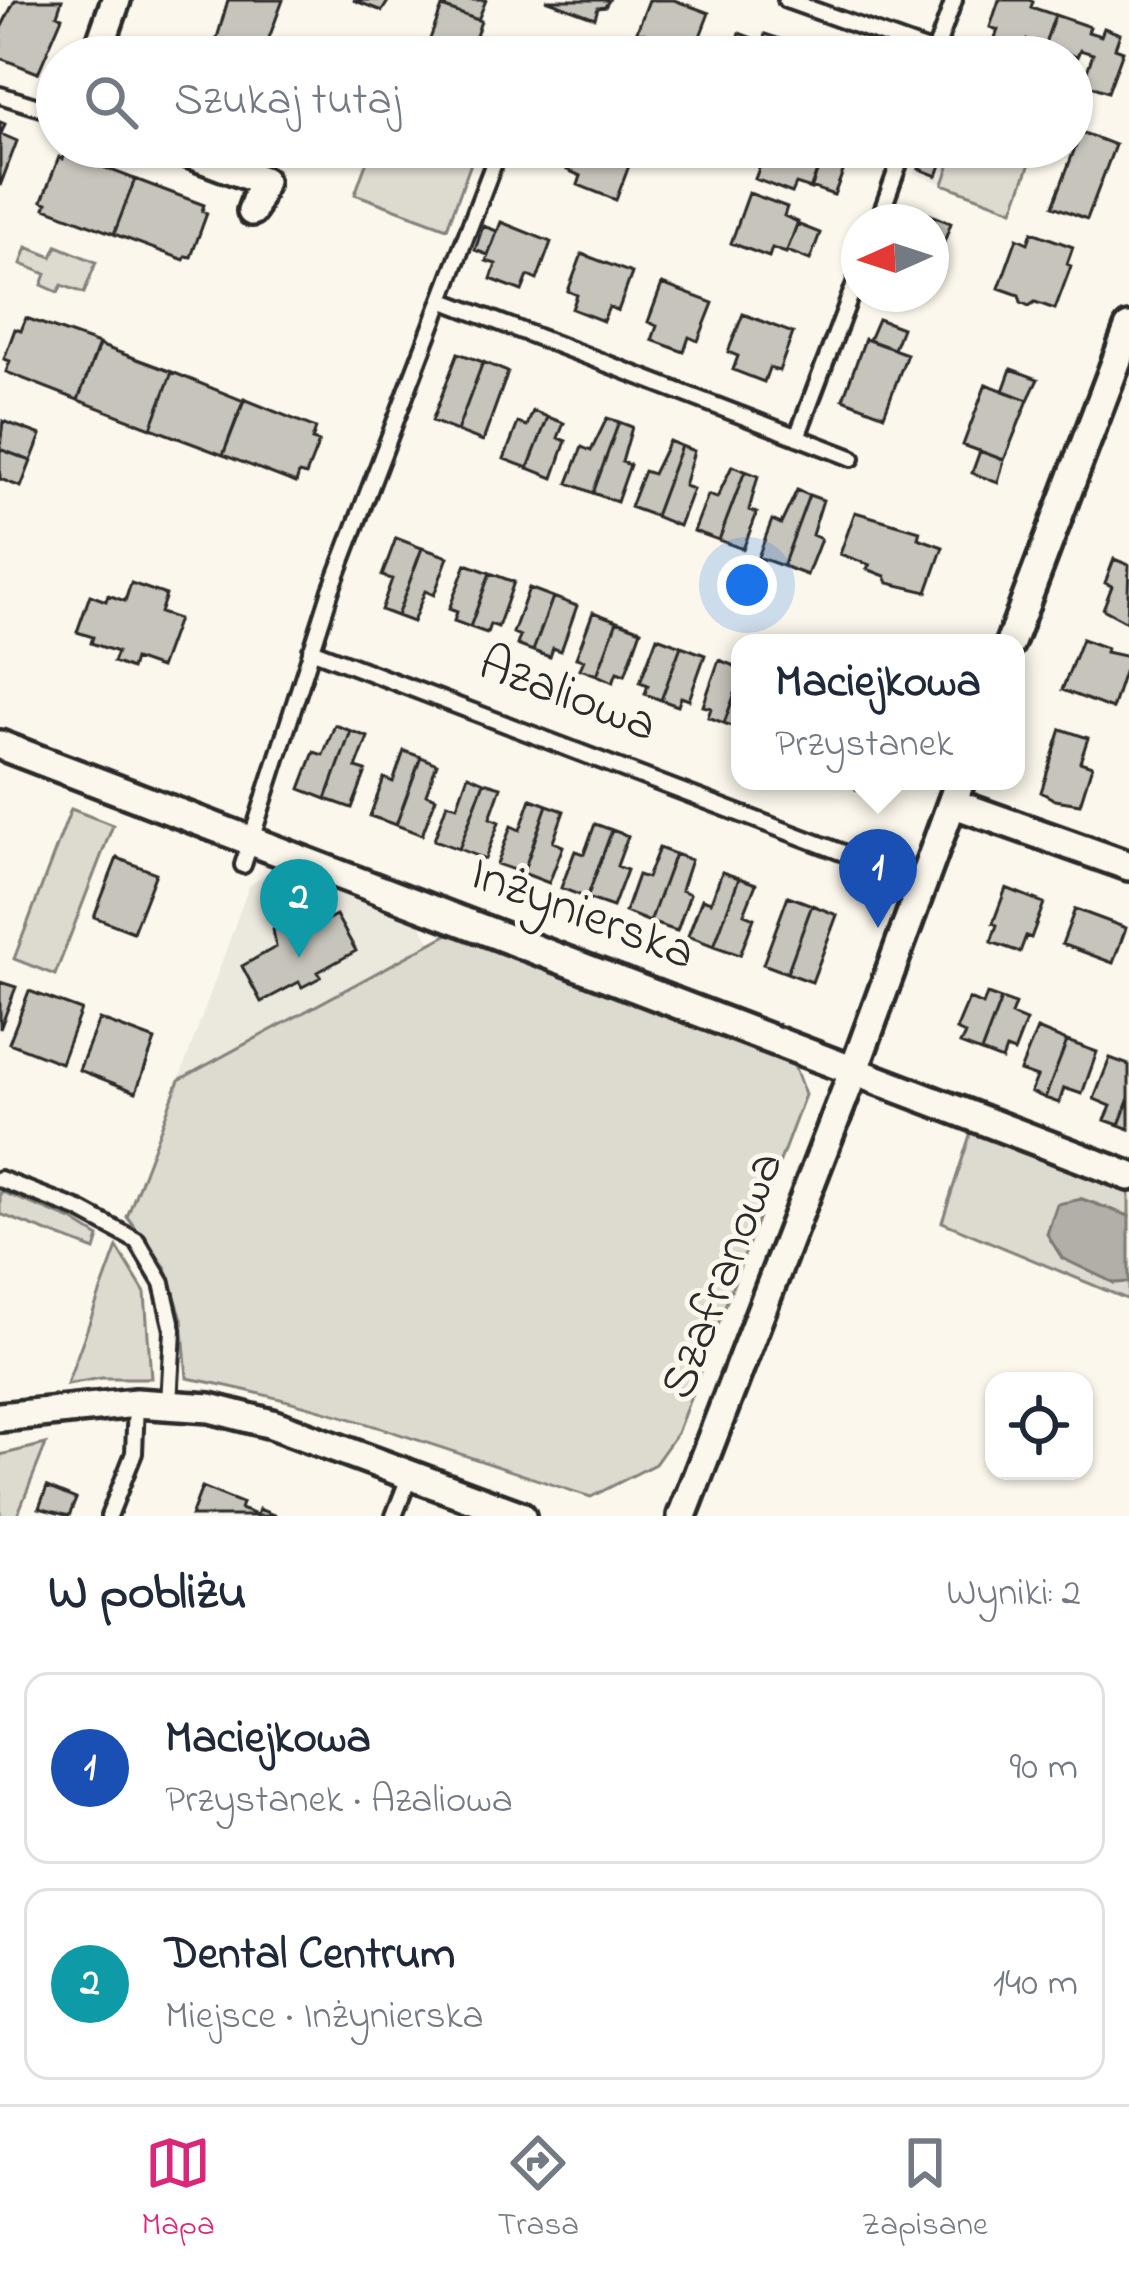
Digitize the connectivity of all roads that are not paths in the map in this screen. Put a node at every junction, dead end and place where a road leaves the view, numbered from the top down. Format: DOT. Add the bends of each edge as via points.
graph roads {
  1 [pos="116,0"];
  2 [pos="787,0"];
  3 [pos="954,0"];
  4 [pos="103,36"];
  5 [pos="883,36"];
  6 [pos="940,36"];
  7 [pos="0,95"];
  8 [pos="36,107"];
  9 [pos="228,168"];
  10 [pos="492,168"];
  11 [pos="899,168"];
  12 [pos="885,204"];
  13 [pos="252,211"];
  14 [pos="444,302"];
  15 [pos="844,312"];
  16 [pos="1129,328"];
  17 [pos="797,437"];
  18 [pos="852,458"];
  19 [pos="1013,634"];
  20 [pos="311,650"];
  21 [pos="0,745"];
  22 [pos="956,792"];
  23 [pos="246,852"];
  24 [pos="1129,866"];
  25 [pos="922,883"];
  26 [pos="854,1070"];
  27 [pos="1129,1176"];
  28 [pos="0,1179"];
  29 [pos="136,1403"];
  30 [pos="169,1404"];
  31 [pos="0,1417"];
  32 [pos="410,1475"];
  33 [pos="109,1516"];
  34 [pos="394,1516"];
  35 [pos="521,1516"];
  36 [pos="682,1516"];
  1 -- 4 [label="street"];
  2 -- 5 [label="lane"];
  3 -- 6 [label="lane"];
  7 -- 8 [label="lane"];
  9 -- 13 [label="street" via="263,181"];
  10 -- 14 [label="lane"];
  11 -- 12 [label="lane"];
  14 -- 17 [label="lane"];
  14 -- 20 [label="lane"];
  15 -- 17 [label="lane"];
  16 -- 19 [label="street"];
  17 -- 18 [label="lane"];
  20 -- 23 [label="lane"];
  20 -- 25 [label="lane, Azaliowa"];
  21 -- 23 [label="street, Inżynierska"];
  22 -- 24 [label="street"];
  22 -- 25 [label="street"];
  23 -- 26 [label="street, Inżynierska"];
  25 -- 26 [label="street"];
  26 -- 27 [label="street, Inżynierska"];
  26 -- 36 [label="street, Szafranowa"];
  28 -- 30 [label="lane" via="136,1241 162,1283 173,1330"];
  29 -- 30 [label="street"];
  29 -- 31 [label="street"];
  29 -- 33 [label="lane" via="134,1453"];
  30 -- 32 [label="street" via="272,1424"];
  32 -- 34 [label="lane"];
  32 -- 35 [label="street"];
}
